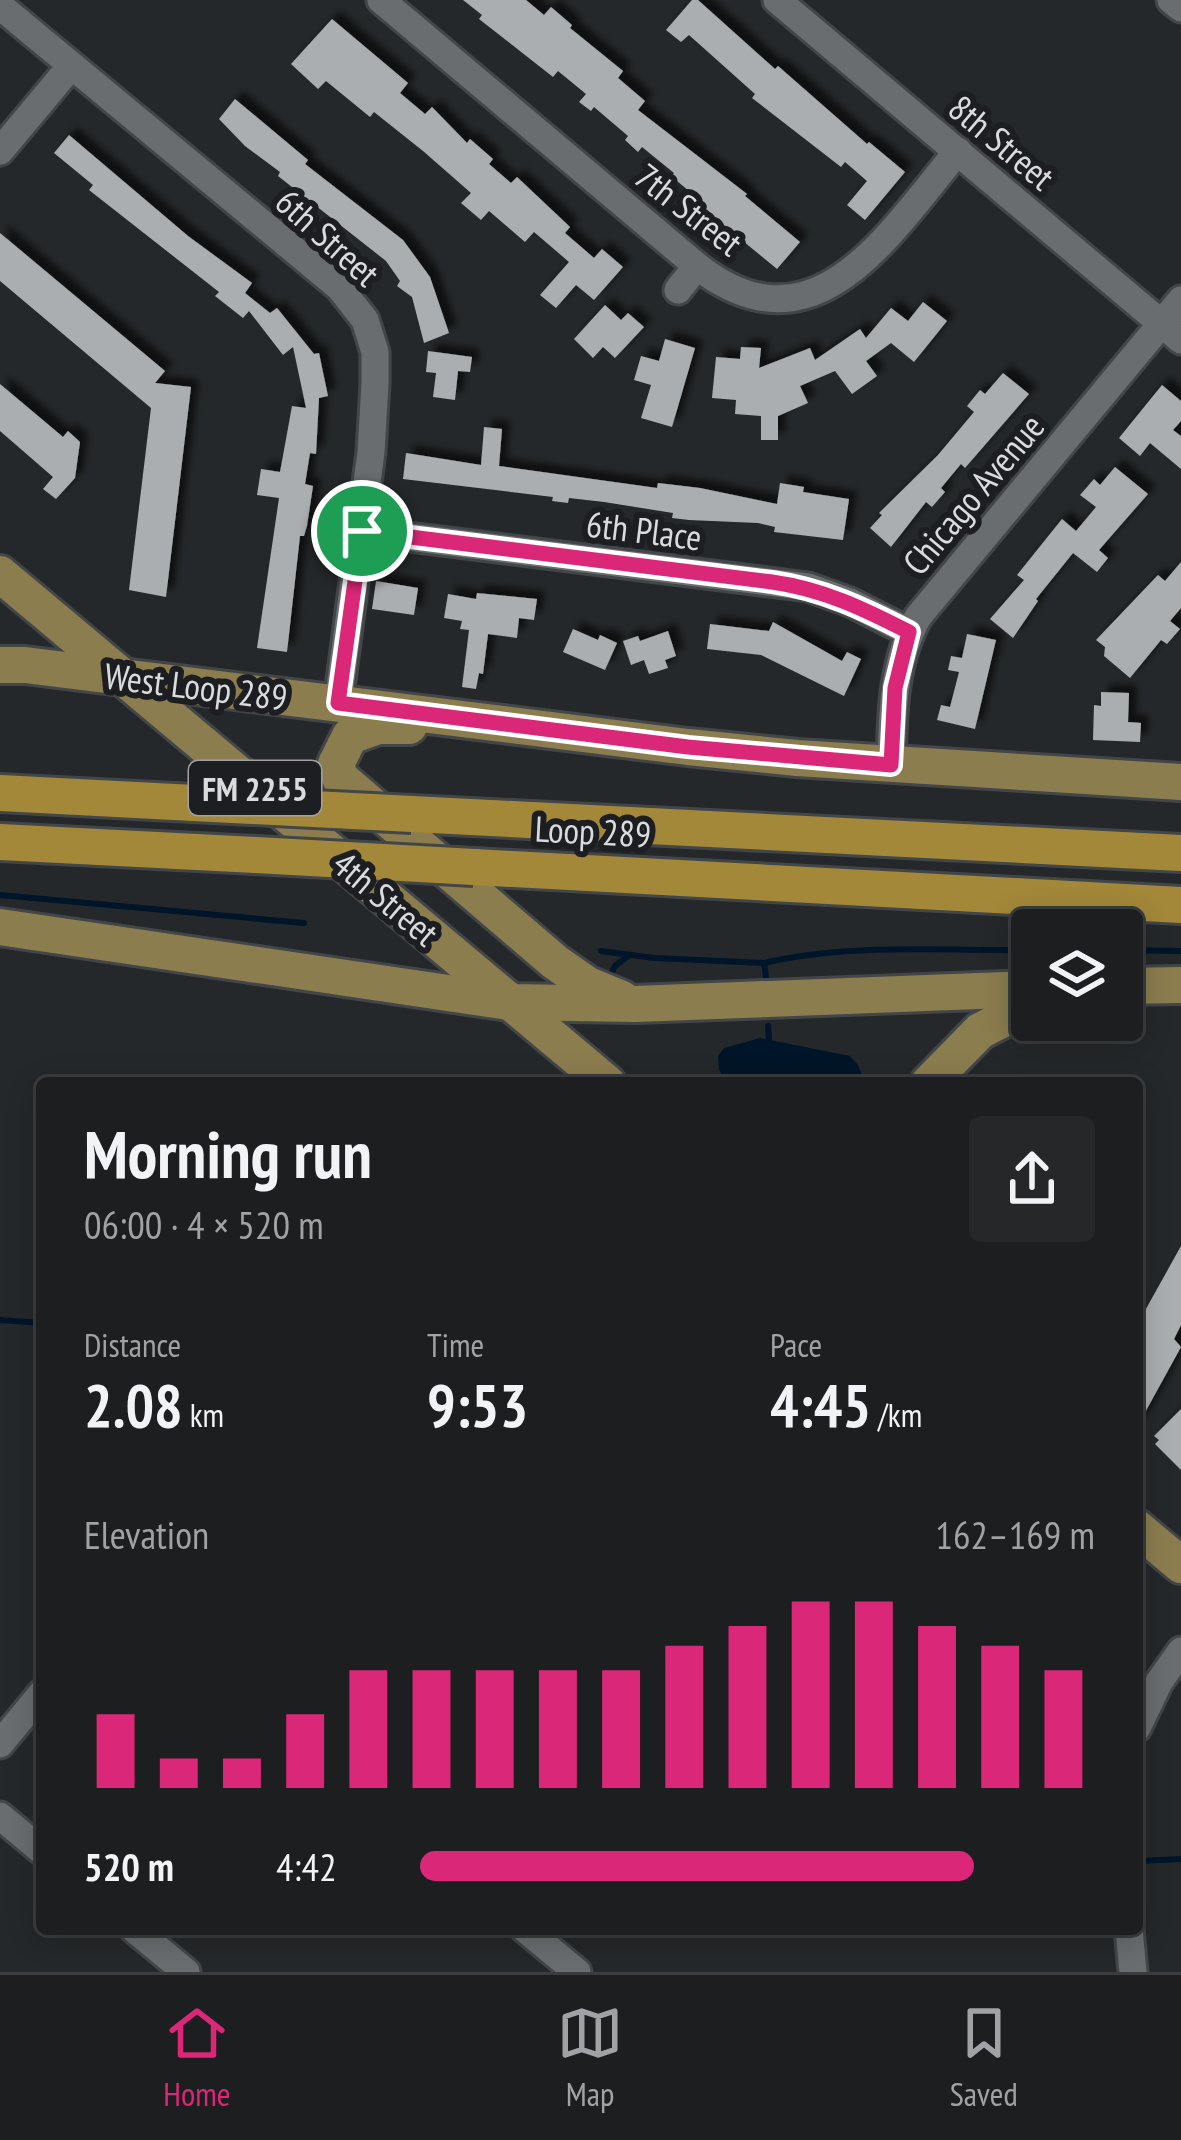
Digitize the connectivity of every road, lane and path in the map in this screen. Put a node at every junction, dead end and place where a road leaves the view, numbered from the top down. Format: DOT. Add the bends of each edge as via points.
graph roads {
  1 [pos="381,0"];
  2 [pos="776,0"];
  3 [pos="1171,0"];
  4 [pos="0,7"];
  5 [pos="1181,8"];
  6 [pos="71,65"];
  7 [pos="0,151"];
  8 [pos="958,152"];
  9 [pos="697,266"];
  10 [pos="678,290"];
  11 [pos="1181,300"];
  12 [pos="1172,332"];
  13 [pos="362,531"];
  14 [pos="0,574"];
  15 [pos="909,632"];
  16 [pos="0,665"];
  17 [pos="124,679"];
  18 [pos="338,703"];
  19 [pos="514,727"];
  20 [pos="891,765"];
  21 [pos="1181,782"];
  22 [pos="0,793"];
  23 [pos="0,842"];
  24 [pos="1181,853"];
  25 [pos="1181,906"];
  26 [pos="0,927"];
  27 [pos="1181,985"];
  28 [pos="1143,986"];
  29 [pos="1011,990"];
  30 [pos="509,1002"];
  31 [pos="635,1004"];
  32 [pos="1011,1015"];
  33 [pos="600,1077"];
  34 [pos="935,1077"];
  35 [pos="1143,1533"];
  36 [pos="1181,1565"];
  37 [pos="1181,1651"];
  38 [pos="36,1701"];
  39 [pos="1143,1716"];
  40 [pos="0,1744"];
  41 [pos="0,1816"];
  42 [pos="36,1846"];
  43 [pos="141,1935"];
  44 [pos="532,1935"];
  45 [pos="1130,1935"];
  46 [pos="185,1972"];
  47 [pos="577,1972"];
  48 [pos="1133,1972"];
  1 -- 9 [label="street, 7th Street"];
  2 -- 8 [label="street, 8th Street"];
  3 -- 5 [label="street"];
  4 -- 6 [label="street, 6th Street"];
  6 -- 7 [label="street"];
  6 -- 13 [label="street, 6th Street" via="340,287 365,320 375,384"];
  8 -- 9 [label="street, 7th Street" via="858,269 833,286 763,297"];
  8 -- 12 [label="street, 8th Street"];
  9 -- 10 [label="street"];
  11 -- 12 [label="street, Chicago Avenue"];
  12 -- 15 [label="street, Chicago Avenue"];
  13 -- 15 [label="street, 6th Place" via="634,578 808,587"];
  13 -- 18 [label="street, 6th Street"];
  14 -- 17 [label="main road, 4th Street / FM 2255"];
  15 -- 20 [label="street, Chicago Avenue" via="895,688"];
  16 -- 17 [label="main road, West Loop 289"];
  17 -- 18 [label="main road, West Loop 289"];
  17 -- 30 [label="main road, 4th Street / FM 2255"];
  18 -- 19 [label="main road, West Loop 289"];
  19 -- 20 [label="main road, West Loop 289"];
  19 -- 31 [label="main road" via="378,726 350,736 335,764 340,778 555,962"];
  20 -- 21 [label="main road, West Loop 289"];
  22 -- 24 [label="highway, Loop 289, bridge"];
  23 -- 25 [label="highway, Loop 289, bridge"];
  26 -- 30 [label="main road"];
  27 -- 28 [label="main road"];
  29 -- 31 [label="main road"];
  30 -- 31 [label="main road"];
  30 -- 33 [label="main road, 4th Street / FM 2255"];
  32 -- 34 [label="main road" via="980,1031"];
  35 -- 36 [label="main road"];
  37 -- 39 [label="street"];
  38 -- 40 [label="street"];
  41 -- 42 [label="street"];
  43 -- 46 [label="street"];
  44 -- 47 [label="street"];
  45 -- 48 [label="street"];
}
